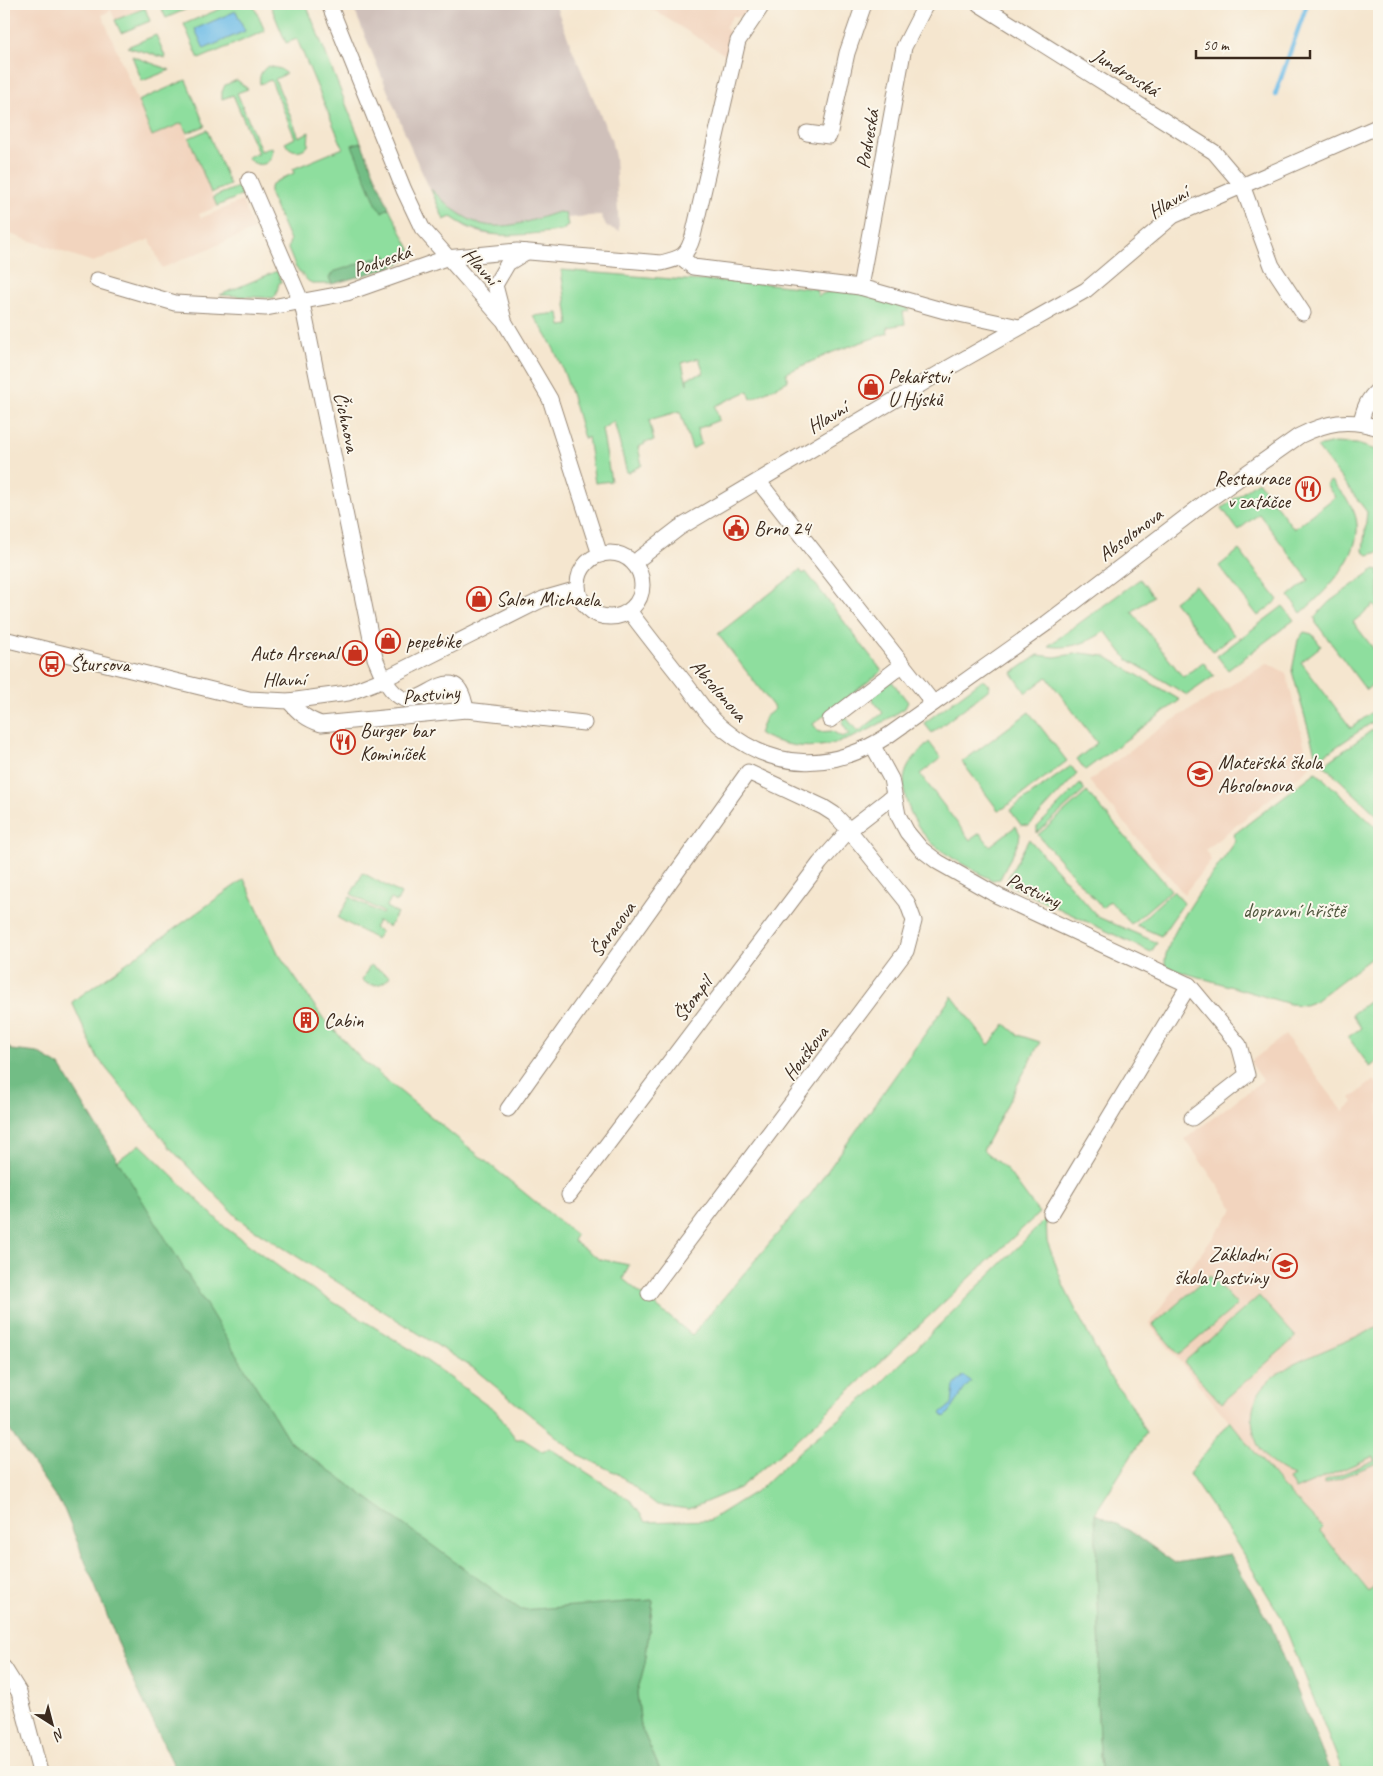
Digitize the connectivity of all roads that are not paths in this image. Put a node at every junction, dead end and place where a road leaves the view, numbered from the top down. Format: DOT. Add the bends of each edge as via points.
graph roads {
  1 [pos="329,4"];
  2 [pos="763,4"];
  3 [pos="864,4"];
  4 [pos="926,4"];
  5 [pos="979,4"];
  6 [pos="1379,126"];
  7 [pos="807,133"];
  8 [pos="249,180"];
  9 [pos="1242,185"];
  10 [pos="527,252"];
  11 [pos="446,258"];
  12 [pos="681,258"];
  13 [pos="97,280"];
  14 [pos="860,286"];
  15 [pos="302,303"];
  16 [pos="1303,313"];
  17 [pos="504,321"];
  18 [pos="1019,327"];
  19 [pos="1379,389"];
  20 [pos="1361,422"];
  21 [pos="1379,428"];
  22 [pos="759,482"];
  23 [pos="600,555"];
  24 [pos="635,564"];
  25 [pos="578,589"];
  26 [pos="630,612"];
  27 [pos="4,639"];
  28 [pos="902,666"];
  29 [pos="384,679"];
  30 [pos="289,701"];
  31 [pos="933,703"];
  32 [pos="466,710"];
  33 [pos="830,720"];
  34 [pos="584,723"];
  35 [pos="873,746"];
  36 [pos="894,796"];
  37 [pos="849,830"];
  38 [pos="1189,985"];
  39 [pos="508,1109"];
  40 [pos="1192,1118"];
  41 [pos="569,1194"];
  42 [pos="1050,1214"];
  43 [pos="649,1293"];
  44 [pos="4,1668"];
  45 [pos="40,1772"];
  1 -- 11 [label="street, Hlavní" via="404,190 422,228"];
  2 -- 12 [label="street" via="738,41 693,236 689,249"];
  3 -- 7 [label="street" via="847,52 830,136"];
  4 -- 14 [label="street, Podveská" via="904,47"];
  5 -- 9 [label="street, Jundrovská" via="1214,152"];
  6 -- 9 [label="street, Hlavní"];
  8 -- 15 [label="street, Čichnova"];
  9 -- 16 [label="street" via="1272,266"];
  9 -- 18 [label="street, Hlavní" via="1174,216 1086,290"];
  10 -- 11 [label="street, Podveská"];
  10 -- 12 [label="street, Podveská" via="661,264"];
  10 -- 17 [label="street" via="508,263 496,285"];
  11 -- 15 [label="street, Podveská" via="346,293"];
  11 -- 17 [label="street, Hlavní"];
  12 -- 14 [label="street" via="694,267"];
  13 -- 15 [label="street, Podveská" via="175,303 266,308"];
  14 -- 18 [label="street"];
  15 -- 29 [label="street, Čichnova" via="375,658"];
  17 -- 23 [label="street, Hlavní" via="550,399"];
  18 -- 22 [label="street, Hlavní"];
  19 -- 20 [label="street" via="1365,406"];
  20 -- 21 [label="street, Absolonova"];
  20 -- 31 [label="street, Absolonova" via="1314,429 1284,445 1047,623"];
  22 -- 24 [label="street, Hlavní" via="679,528"];
  22 -- 28 [label="street"];
  23 -- 24 [label="street" via="620,555"];
  23 -- 25 [label="street" via="590,559 584,568"];
  24 -- 26 [label="street" via="640,573 642,592"];
  25 -- 26 [label="street" via="580,598 593,613 611,618"];
  25 -- 29 [label="street, Hlavní" via="543,599"];
  26 -- 35 [label="street, Absolonova" via="709,714 723,729 746,745 783,760 804,762 827,762"];
  27 -- 30 [label="street, Hlavní" via="249,699"];
  28 -- 31 [label="street"];
  28 -- 33 [label="street"];
  29 -- 30 [label="street, Hlavní" via="340,694"];
  29 -- 32 [label="street" via="403,699 411,700 434,687 454,686 463,697"];
  30 -- 32 [label="street, Pastviny" via="310,720 324,724"];
  31 -- 35 [label="street, Absolonova"];
  32 -- 34 [label="street, Pastviny"];
  35 -- 36 [label="street, Pastviny" via="888,772"];
  36 -- 37 [label="street"];
  36 -- 38 [label="street, Pastviny" via="898,815 907,832 920,849 938,862 998,896"];
  37 -- 39 [label="street, Šaracova" via="824,807 748,772"];
  37 -- 41 [label="street, Štompil" via="820,863"];
  37 -- 43 [label="street, Houškova" via="907,902 914,920 906,951"];
  38 -- 40 [label="street, Pastviny" via="1239,1045 1248,1074"];
  38 -- 42 [label="street"];
  44 -- 45 [label="street" via="19,1692"];
}
